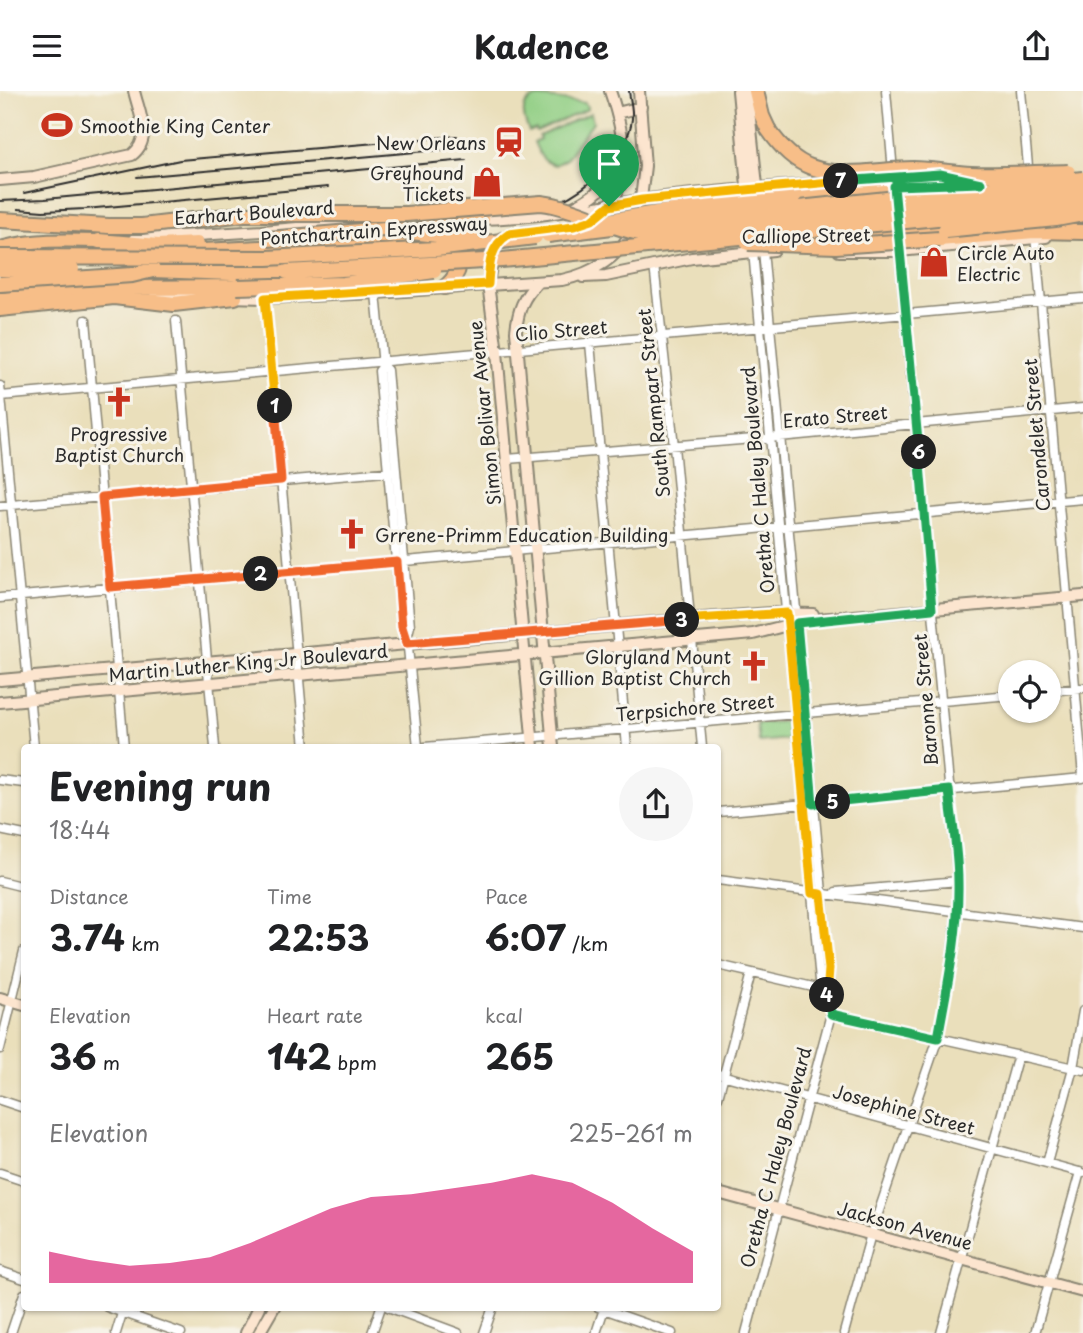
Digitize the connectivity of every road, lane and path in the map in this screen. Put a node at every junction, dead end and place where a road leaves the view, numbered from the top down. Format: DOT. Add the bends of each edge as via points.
graph roads {
  1 [pos="134,91"];
  2 [pos="610,91"];
  3 [pos="639,91"];
  4 [pos="738,91"];
  5 [pos="747,91"];
  6 [pos="886,91"];
  7 [pos="1021,91"];
  8 [pos="758,95"];
  9 [pos="641,107"];
  10 [pos="617,113"];
  11 [pos="620,155"];
  12 [pos="644,171"];
  13 [pos="1083,173"];
  14 [pos="0,180"];
  15 [pos="1083,181"];
  16 [pos="894,182"];
  17 [pos="1030,187"];
  18 [pos="752,189"];
  19 [pos="1083,192"];
  20 [pos="642,200"];
  21 [pos="1083,204"];
  22 [pos="609,206"];
  23 [pos="562,212"];
  24 [pos="1083,214"];
  25 [pos="482,219"];
  26 [pos="3,221"];
  27 [pos="441,224"];
  28 [pos="1083,232"];
  29 [pos="898,234"];
  30 [pos="1035,235"];
  31 [pos="542,236"];
  32 [pos="99,240"];
  33 [pos="694,240"];
  34 [pos="35,241"];
  35 [pos="0,249"];
  36 [pos="758,251"];
  37 [pos="818,251"];
  38 [pos="899,251"];
  39 [pos="0,257"];
  40 [pos="107,258"];
  41 [pos="502,260"];
  42 [pos="654,265"];
  43 [pos="0,269"];
  44 [pos="153,270"];
  45 [pos="573,278"];
  46 [pos="538,282"];
  47 [pos="0,284"];
  48 [pos="488,284"];
  49 [pos="445,287"];
  50 [pos="236,292"];
  51 [pos="376,293"];
  52 [pos="133,294"];
  53 [pos="37,295"];
  54 [pos="265,298"];
  55 [pos="1083,298"];
  56 [pos="0,299"];
  57 [pos="1041,301"];
  58 [pos="0,309"];
  59 [pos="905,314"];
  60 [pos="86,320"];
  61 [pos="176,321"];
  62 [pos="765,327"];
  63 [pos="663,335"];
  64 [pos="590,342"];
  65 [pos="517,350"];
  66 [pos="497,352"];
  67 [pos="383,365"];
  68 [pos="272,372"];
  69 [pos="181,380"];
  70 [pos="92,387"];
  71 [pos="1,391"];
  72 [pos="1083,408"];
  73 [pos="1050,411"];
  74 [pos="916,424"];
  75 [pos="775,437"];
  76 [pos="674,446"];
  77 [pos="600,452"];
  78 [pos="527,458"];
  79 [pos="507,459"];
  80 [pos="392,471"];
  81 [pos="281,480"];
  82 [pos="191,489"];
  83 [pos="102,497"];
  84 [pos="1083,499"];
  85 [pos="1058,501"];
  86 [pos="12,505"];
  87 [pos="0,506"];
  88 [pos="924,513"];
  89 [pos="783,527"];
  90 [pos="682,536"];
  91 [pos="608,543"];
  92 [pos="535,549"];
  93 [pos="515,551"];
  94 [pos="401,561"];
  95 [pos="289,571"];
  96 [pos="200,580"];
  97 [pos="110,587"];
  98 [pos="1083,589"];
  99 [pos="1066,594"];
  100 [pos="20,596"];
  101 [pos="1083,596"];
  102 [pos="0,597"];
  103 [pos="932,606"];
  104 [pos="690,619"];
  105 [pos="792,619"];
  106 [pos="616,625"];
  107 [pos="543,631"];
  108 [pos="522,633"];
  109 [pos="692,639"];
  110 [pos="407,641"];
  111 [pos="618,646"];
  112 [pos="544,653"];
  113 [pos="297,654"];
  114 [pos="524,655"];
  115 [pos="207,663"];
  116 [pos="410,664"];
  117 [pos="117,670"];
  118 [pos="298,674"];
  119 [pos="28,678"];
  120 [pos="0,680"];
  121 [pos="209,682"];
  122 [pos="1079,689"];
  123 [pos="1061,690"];
  124 [pos="119,692"];
  125 [pos="998,696"];
  126 [pos="29,699"];
  127 [pos="940,701"];
  128 [pos="0,702"];
  129 [pos="800,713"];
  130 [pos="699,722"];
  131 [pos="625,729"];
  132 [pos="552,741"];
  133 [pos="532,742"];
  134 [pos="34,744"];
  135 [pos="124,744"];
  136 [pos="215,744"];
  137 [pos="305,744"];
  138 [pos="418,744"];
  139 [pos="489,744"];
  140 [pos="627,744"];
  141 [pos="702,744"];
  142 [pos="1083,777"];
  143 [pos="0,780"];
  144 [pos="21,783"];
  145 [pos="949,790"];
  146 [pos="808,804"];
  147 [pos="721,812"];
  148 [pos="0,830"];
  149 [pos="21,834"];
  150 [pos="721,880"];
  151 [pos="0,881"];
  152 [pos="958,881"];
  153 [pos="21,886"];
  154 [pos="816,893"];
  155 [pos="957,912"];
  156 [pos="1083,928"];
  157 [pos="21,964"];
  158 [pos="721,966"];
  159 [pos="751,973"];
  160 [pos="826,989"];
  161 [pos="0,998"];
  162 [pos="12,1002"];
  163 [pos="21,1004"];
  164 [pos="1083,1011"];
  165 [pos="831,1014"];
  166 [pos="938,1038"];
  167 [pos="0,1049"];
  168 [pos="1018,1055"];
  169 [pos="1073,1067"];
  170 [pos="1083,1070"];
  171 [pos="721,1072"];
  172 [pos="721,1075"];
  173 [pos="810,1099"];
  174 [pos="0,1100"];
  175 [pos="21,1107"];
  176 [pos="908,1126"];
  177 [pos="992,1149"];
  178 [pos="1047,1163"];
  179 [pos="0,1173"];
  180 [pos="1082,1173"];
  181 [pos="21,1180"];
  182 [pos="721,1194"];
  183 [pos="779,1209"];
  184 [pos="871,1234"];
  185 [pos="962,1259"];
  186 [pos="0,1271"];
  187 [pos="21,1278"];
  188 [pos="1049,1283"];
  189 [pos="1083,1292"];
  190 [pos="21,1303"];
  191 [pos="123,1311"];
  192 [pos="126,1311"];
  193 [pos="256,1311"];
  194 [pos="272,1311"];
  195 [pos="380,1311"];
  196 [pos="399,1311"];
  197 [pos="492,1311"];
  198 [pos="600,1311"];
  199 [pos="610,1311"];
  200 [pos="11,1333"];
  201 [pos="116,1333"];
  202 [pos="181,1333"];
  203 [pos="246,1333"];
  204 [pos="259,1333"];
  205 [pos="372,1333"];
  206 [pos="457,1333"];
  207 [pos="484,1333"];
  208 [pos="596,1333"];
  209 [pos="672,1333"];
  210 [pos="746,1333"];
  211 [pos="844,1333"];
  212 [pos="941,1333"];
  213 [pos="1035,1333"];
  1 -- 14 [label="street" via="144,136 132,155"];
  2 -- 10 [label="street"];
  3 -- 9 [label="street"];
  4 -- 18 [label="street, Oretha C Haley Boulevard"];
  5 -- 18 [label="street, Oretha C Haley Boulevard"];
  6 -- 16 [label="street, Baronne Street"];
  7 -- 17 [label="street, Carondelet Street"];
  8 -- 13 [label="highway, bridge" via="768,129 784,149 821,170"];
  9 -- 10 [label="street"];
  9 -- 12 [label="street"];
  10 -- 11 [label="street"];
  11 -- 12 [label="street" via="634,159"];
  11 -- 22 [label="street" via="622,176"];
  11 -- 23 [label="street" via="601,190"];
  12 -- 20 [label="street"];
  15 -- 17 [label="street"];
  15 -- 31 [label="highway, Pontchartrain Expressway, bridge"];
  16 -- 17 [label="street"];
  16 -- 18 [label="street"];
  16 -- 29 [label="street, Baronne Street"];
  16 -- 31 [label="highway, bridge" via="688,207"];
  17 -- 30 [label="street, Carondelet Street"];
  18 -- 20 [label="street"];
  18 -- 36 [label="street, Oretha C Haley Boulevard"];
  19 -- 26 [label="highway, bridge" via="640,233 541,203 406,214 244,214 142,226"];
  20 -- 22 [label="street"];
  20 -- 45 [label="street" via="622,245 592,270"];
  21 -- 33 [label="highway, Pontchartrain Expressway, bridge"];
  22 -- 23 [label="street"];
  22 -- 48 [label="street, Simon Bolivar Avenue" via="583,223 501,239 494,248"];
  23 -- 25 [label="street, Earhart Boulevard"];
  24 -- 29 [label="highway, bridge"];
  25 -- 27 [label="highway"];
  25 -- 32 [label="street, Earhart Boulevard" via="366,221"];
  27 -- 40 [label="highway, bridge" via="374,241"];
  27 -- 49 [label="highway" via="455,230 459,240 458,271"];
  28 -- 30 [label="highway"];
  29 -- 37 [label="highway"];
  29 -- 38 [label="street, Baronne Street"];
  30 -- 33 [label="highway, bridge" via="836,246"];
  30 -- 38 [label="street, Calliope Street"];
  30 -- 57 [label="street, Carondelet Street"];
  31 -- 32 [label="highway, bridge" via="455,237 384,229 159,246"];
  31 -- 40 [label="highway, Pontchartrain Expressway, bridge" via="353,254"];
  32 -- 34 [label="main road, Earhart Boulevard"];
  33 -- 41 [label="highway, Pontchartrain Expressway, bridge"];
  34 -- 35 [label="main road, Earhart Boulevard"];
  34 -- 53 [label="main road" via="24,248 20,261 23,276"];
  36 -- 37 [label="street, Calliope Street"];
  36 -- 42 [label="street, Calliope Street"];
  36 -- 62 [label="street, Oretha C Haley Boulevard"];
  37 -- 38 [label="street, Calliope Street"];
  38 -- 59 [label="street, Baronne Street"];
  39 -- 40 [label="highway, Pontchartrain Expressway, bridge"];
  41 -- 44 [label="highway, Pontchartrain Expressway, bridge" via="258,274"];
  41 -- 50 [label="highway, bridge" via="366,282"];
  42 -- 45 [label="street, Calliope Street"];
  42 -- 63 [label="street, South Rampart Street"];
  43 -- 44 [label="highway, Pontchartrain Expressway, bridge"];
  44 -- 47 [label="highway, bridge"];
  45 -- 46 [label="street"];
  46 -- 48 [label="street"];
  46 -- 65 [label="street" via="519,308"];
  48 -- 49 [label="street"];
  48 -- 66 [label="street, Simon Bolivar Avenue"];
  49 -- 51 [label="street"];
  50 -- 52 [label="highway"];
  50 -- 54 [label="street"];
  51 -- 54 [label="street"];
  51 -- 67 [label="street"];
  52 -- 53 [label="main road"];
  52 -- 58 [label="highway"];
  53 -- 56 [label="main road"];
  54 -- 68 [label="street"];
  55 -- 57 [label="street, Clio Street"];
  57 -- 59 [label="street, Clio Street"];
  57 -- 73 [label="street, Carondelet Street"];
  59 -- 62 [label="street, Clio Street"];
  59 -- 74 [label="street, Baronne Street"];
  60 -- 70 [label="street"];
  61 -- 69 [label="street"];
  62 -- 63 [label="street, Clio Street"];
  62 -- 75 [label="street, Oretha C Haley Boulevard"];
  63 -- 64 [label="street, Clio Street"];
  63 -- 76 [label="street, South Rampart Street"];
  64 -- 65 [label="street, Clio Street"];
  64 -- 77 [label="street"];
  65 -- 66 [label="street, Clio Street"];
  65 -- 78 [label="street"];
  66 -- 67 [label="street, Clio Street"];
  66 -- 79 [label="street, Simon Bolivar Avenue"];
  67 -- 68 [label="street, Clio Street"];
  67 -- 80 [label="street" via="379,371"];
  68 -- 69 [label="street, Clio Street"];
  68 -- 81 [label="street"];
  69 -- 70 [label="street, Clio Street"];
  69 -- 82 [label="street"];
  70 -- 71 [label="street, Clio Street"];
  70 -- 83 [label="street"];
  71 -- 86 [label="street"];
  72 -- 73 [label="street, Erato Street"];
  73 -- 74 [label="street, Erato Street"];
  73 -- 85 [label="street, Carondelet Street"];
  74 -- 75 [label="street, Erato Street"];
  74 -- 88 [label="street, Baronne Street"];
  75 -- 76 [label="street, Erato Street"];
  75 -- 89 [label="street, Oretha C Haley Boulevard"];
  76 -- 77 [label="street, Erato Street"];
  76 -- 90 [label="street, South Rampart Street"];
  77 -- 78 [label="street, Erato Street"];
  77 -- 91 [label="street"];
  78 -- 79 [label="street, Erato Street"];
  78 -- 92 [label="street"];
  79 -- 93 [label="street, Simon Bolivar Avenue"];
  80 -- 81 [label="street"];
  80 -- 94 [label="street"];
  81 -- 82 [label="street"];
  81 -- 95 [label="street"];
  82 -- 83 [label="street"];
  82 -- 96 [label="street"];
  83 -- 86 [label="street"];
  83 -- 97 [label="street"];
  84 -- 85 [label="street"];
  85 -- 88 [label="street"];
  85 -- 99 [label="street, Carondelet Street"];
  86 -- 87 [label="street"];
  86 -- 100 [label="street"];
  88 -- 89 [label="street"];
  88 -- 103 [label="street, Baronne Street"];
  89 -- 90 [label="street"];
  89 -- 105 [label="street, Oretha C Haley Boulevard"];
  90 -- 91 [label="street"];
  90 -- 104 [label="street, South Rampart Street"];
  91 -- 92 [label="street"];
  91 -- 106 [label="street"];
  92 -- 93 [label="street"];
  92 -- 107 [label="street"];
  93 -- 94 [label="street"];
  93 -- 108 [label="street, Simon Bolivar Avenue"];
  94 -- 95 [label="street"];
  94 -- 110 [label="street" via="402,627"];
  95 -- 96 [label="street"];
  95 -- 113 [label="street"];
  96 -- 97 [label="street"];
  96 -- 115 [label="street"];
  97 -- 100 [label="street"];
  97 -- 117 [label="street"];
  98 -- 99 [label="street, Martin Luther King Jr Boulevard"];
  99 -- 101 [label="street, Martin Luther King Jr Boulevard"];
  99 -- 103 [label="street, Martin Luther King Jr Boulevard"];
  99 -- 122 [label="street, Carondelet Street"];
  100 -- 102 [label="street"];
  100 -- 119 [label="street"];
  103 -- 105 [label="street, Martin Luther King Jr Boulevard"];
  103 -- 127 [label="street, Baronne Street"];
  104 -- 105 [label="street, Martin Luther King Jr Boulevard"];
  104 -- 106 [label="street, Martin Luther King Jr Boulevard"];
  104 -- 109 [label="street, South Rampart Street"];
  105 -- 109 [label="street, Martin Luther King Jr Boulevard" via="753,634"];
  105 -- 129 [label="street, Oretha C Haley Boulevard"];
  106 -- 107 [label="street, Martin Luther King Jr Boulevard"];
  106 -- 111 [label="street"];
  107 -- 108 [label="street, Martin Luther King Jr Boulevard"];
  107 -- 112 [label="street"];
  108 -- 110 [label="street, Martin Luther King Jr Boulevard"];
  108 -- 114 [label="street, Simon Bolivar Avenue"];
  109 -- 111 [label="street, Martin Luther King Jr Boulevard"];
  109 -- 130 [label="street, South Rampart Street"];
  110 -- 113 [label="street, Martin Luther King Jr Boulevard"];
  110 -- 116 [label="street"];
  111 -- 112 [label="street, Martin Luther King Jr Boulevard"];
  111 -- 131 [label="street"];
  112 -- 114 [label="street, Martin Luther King Jr Boulevard"];
  112 -- 132 [label="street"];
  113 -- 115 [label="street, Martin Luther King Jr Boulevard"];
  113 -- 118 [label="street"];
  114 -- 116 [label="street, Martin Luther King Jr Boulevard"];
  114 -- 133 [label="street, Simon Bolivar Avenue"];
  115 -- 117 [label="street, Martin Luther King Jr Boulevard"];
  115 -- 121 [label="street"];
  116 -- 118 [label="street, Martin Luther King Jr Boulevard"];
  116 -- 138 [label="street"];
  117 -- 119 [label="street, Martin Luther King Jr Boulevard"];
  117 -- 124 [label="street"];
  118 -- 121 [label="street, Martin Luther King Jr Boulevard"];
  118 -- 137 [label="street"];
  119 -- 120 [label="street, Martin Luther King Jr Boulevard"];
  119 -- 126 [label="street"];
  121 -- 124 [label="street, Martin Luther King Jr Boulevard"];
  121 -- 136 [label="street"];
  122 -- 123 [label="street"];
  122 -- 142 [label="street, Carondelet Street"];
  124 -- 126 [label="street, Martin Luther King Jr Boulevard"];
  124 -- 135 [label="street"];
  125 -- 127 [label="street, Terpsichore Street"];
  126 -- 128 [label="street, Martin Luther King Jr Boulevard"];
  126 -- 134 [label="street"];
  127 -- 129 [label="street, Terpsichore Street"];
  127 -- 145 [label="street, Baronne Street"];
  129 -- 130 [label="street, Terpsichore Street"];
  129 -- 146 [label="street, Oretha C Haley Boulevard"];
  130 -- 131 [label="street, Terpsichore Street"];
  130 -- 141 [label="street, South Rampart Street"];
  131 -- 132 [label="street, Terpsichore Street"];
  131 -- 140 [label="street"];
  132 -- 133 [label="street, Terpsichore Street"];
  133 -- 139 [label="street, Terpsichore Street"];
  142 -- 145 [label="street"];
  143 -- 144 [label="street"];
  145 -- 146 [label="street"];
  145 -- 152 [label="street, Baronne Street"];
  146 -- 147 [label="street"];
  146 -- 154 [label="street, Oretha C Haley Boulevard"];
  148 -- 149 [label="street"];
  150 -- 154 [label="street"];
  151 -- 153 [label="street"];
  152 -- 154 [label="street"];
  152 -- 155 [label="street, Baronne Street"];
  154 -- 155 [label="street"];
  154 -- 160 [label="street, Oretha C Haley Boulevard" via="829,969"];
  155 -- 156 [label="street"];
  155 -- 166 [label="street, Baronne Street"];
  157 -- 162 [label="street"];
  158 -- 159 [label="street"];
  159 -- 160 [label="street"];
  159 -- 171 [label="street"];
  160 -- 165 [label="street, Oretha C Haley Boulevard"];
  161 -- 162 [label="street"];
  162 -- 163 [label="street"];
  162 -- 167 [label="street"];
  164 -- 169 [label="street"];
  165 -- 166 [label="street"];
  165 -- 173 [label="street, Oretha C Haley Boulevard"];
  166 -- 168 [label="street"];
  166 -- 176 [label="street, Baronne Street"];
  168 -- 169 [label="street"];
  168 -- 177 [label="street"];
  169 -- 170 [label="street"];
  169 -- 178 [label="street"];
  172 -- 173 [label="street, Josephine Street"];
  173 -- 176 [label="street, Josephine Street"];
  173 -- 183 [label="street, Oretha C Haley Boulevard"];
  174 -- 175 [label="street"];
  176 -- 177 [label="street, Josephine Street"];
  176 -- 184 [label="street, Baronne Street"];
  177 -- 178 [label="street, Josephine Street"];
  177 -- 185 [label="street"];
  178 -- 180 [label="street, Josephine Street"];
  179 -- 181 [label="street"];
  180 -- 188 [label="street"];
  182 -- 183 [label="street, Jackson Avenue"];
  183 -- 184 [label="street, Jackson Avenue"];
  183 -- 210 [label="street, Oretha C Haley Boulevard"];
  184 -- 185 [label="street, Jackson Avenue"];
  184 -- 211 [label="street, Baronne Street"];
  185 -- 188 [label="street, Jackson Avenue"];
  185 -- 212 [label="street"];
  186 -- 187 [label="street"];
  188 -- 189 [label="street, Jackson Avenue"];
  188 -- 213 [label="street"];
  190 -- 200 [label="street"];
  191 -- 201 [label="street"];
  192 -- 202 [label="street"];
  193 -- 203 [label="street"];
  194 -- 204 [label="street"];
  195 -- 205 [label="street"];
  196 -- 206 [label="street"];
  197 -- 207 [label="street"];
  198 -- 208 [label="street"];
  199 -- 209 [label="street"];
}
